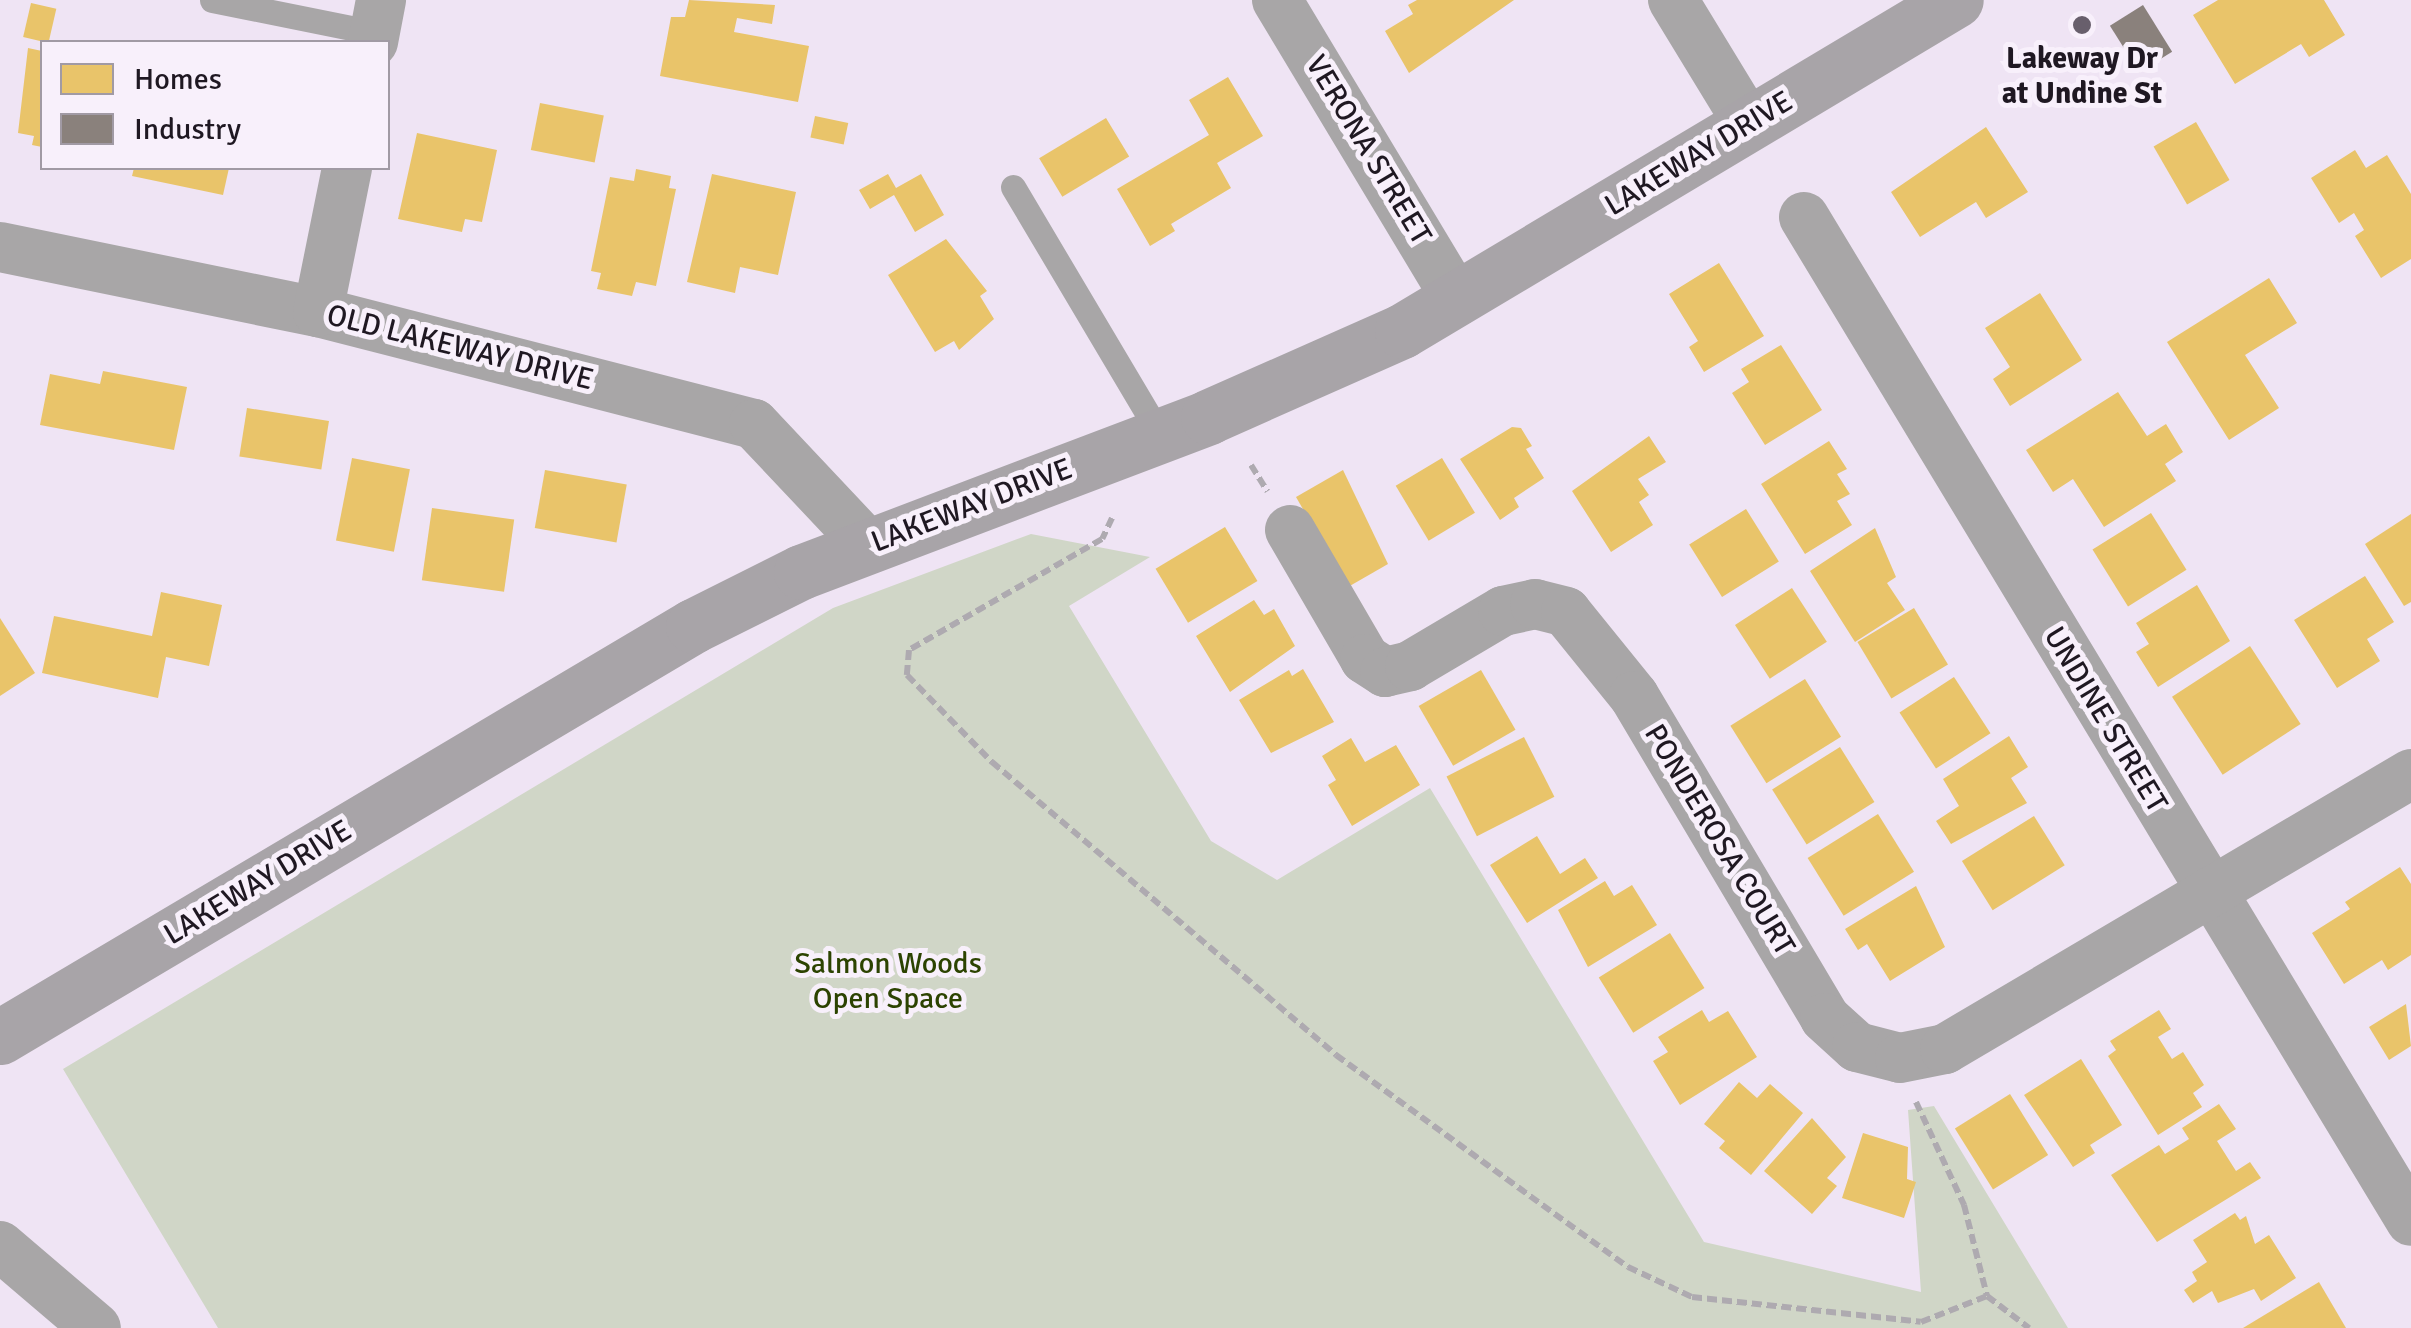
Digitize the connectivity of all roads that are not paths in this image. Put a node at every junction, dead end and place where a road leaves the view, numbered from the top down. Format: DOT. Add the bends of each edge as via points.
graph roads {
  1 [pos="212,0"];
  2 [pos="1277,0"];
  3 [pos="1673,0"];
  4 [pos="1956,0"];
  5 [pos="376,25"];
  6 [pos="1748,123"];
  7 [pos="347,170"];
  8 [pos="1014,187"];
  9 [pos="1804,216"];
  10 [pos="0,247"];
  11 [pos="1458,300"];
  12 [pos="318,312"];
  13 [pos="1161,436"];
  14 [pos="1290,530"];
  15 [pos="868,545"];
  16 [pos="2411,774"];
  17 [pos="2209,895"];
  18 [pos="0,1036"];
  19 [pos="2411,1221"];
  20 [pos="0,1246"];
  21 [pos="96,1328"];
  1 -- 5 [label="lane"];
  2 -- 11 [label="street, VERONA STREET"];
  3 -- 6 [label="street"];
  4 -- 6 [label="main road, LAKEWAY DRIVE"];
  6 -- 11 [label="main road, LAKEWAY DRIVE"];
  7 -- 12 [label="street"];
  8 -- 13 [label="lane"];
  9 -- 17 [label="street, UNDINE STREET"];
  10 -- 12 [label="street, OLD LAKEWAY DRIVE"];
  11 -- 13 [label="main road, LAKEWAY DRIVE" via="1289,384"];
  12 -- 15 [label="street, OLD LAKEWAY DRIVE" via="754,424"];
  13 -- 15 [label="main road, LAKEWAY DRIVE"];
  14 -- 17 [label="street, PONDEROSA COURT" via="1365,659 1386,672 1410,666 1503,611 1535,604 1566,612 1634,696 1825,1018 1857,1046 1900,1058 1944,1048"];
  15 -- 18 [label="main road, LAKEWAY DRIVE" via="694,626"];
  16 -- 17 [label="street"];
  17 -- 19 [label="street, UNDINE STREET"];
  20 -- 21 [label="street"];
}
